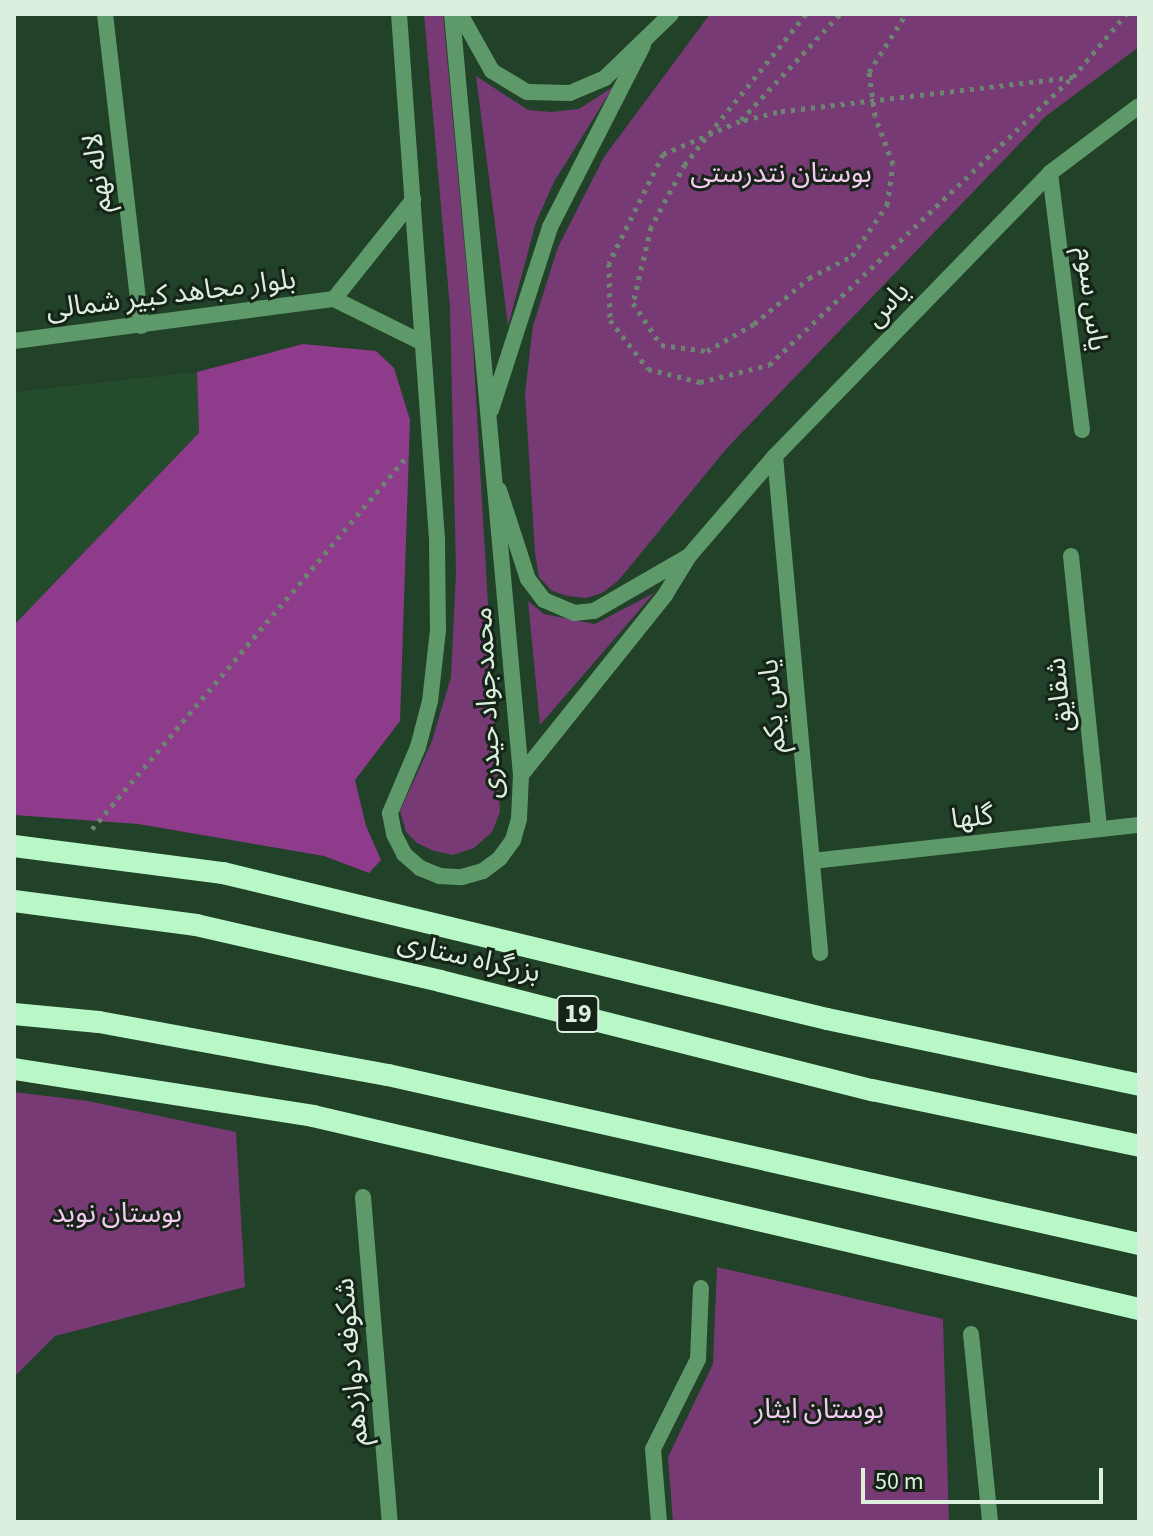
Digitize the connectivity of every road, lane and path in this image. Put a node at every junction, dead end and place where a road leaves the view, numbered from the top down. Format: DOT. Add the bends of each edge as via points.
graph roads {
  1 [pos="105,14"];
  2 [pos="399,14"];
  3 [pos="452,14"];
  4 [pos="460,14"];
  5 [pos="671,14"];
  6 [pos="806,14"];
  7 [pos="840,14"];
  8 [pos="906,14"];
  9 [pos="1126,14"];
  10 [pos="643,45"];
  11 [pos="1073,77"];
  12 [pos="873,98"];
  13 [pos="1139,106"];
  14 [pos="740,121"];
  15 [pos="708,135"];
  16 [pos="1050,173"];
  17 [pos="413,200"];
  18 [pos="334,299"];
  19 [pos="141,326"];
  20 [pos="14,341"];
  21 [pos="423,343"];
  22 [pos="491,410"];
  23 [pos="430,430"];
  24 [pos="1082,430"];
  25 [pos="775,456"];
  26 [pos="497,486"];
  27 [pos="689,556"];
  28 [pos="1071,556"];
  29 [pos="521,775"];
  30 [pos="1139,825"];
  31 [pos="1099,829"];
  32 [pos="14,846"];
  33 [pos="73,851"];
  34 [pos="812,861"];
  35 [pos="14,901"];
  36 [pos="820,953"];
  37 [pos="14,1014"];
  38 [pos="14,1069"];
  39 [pos="1139,1085"];
  40 [pos="1139,1146"];
  41 [pos="363,1197"];
  42 [pos="1139,1244"];
  43 [pos="701,1288"];
  44 [pos="1139,1309"];
  45 [pos="971,1334"];
  46 [pos="390,1522"];
  47 [pos="659,1522"];
  48 [pos="990,1522"];
  1 -- 19 [label="street, لاله نهم"];
  2 -- 17 [label="street, محمدجواد حیدری"];
  3 -- 22 [label="street, محمدجواد حیدری"];
  4 -- 10 [label="street" via="492,71 527,92 570,93 605,78"];
  5 -- 10 [label="street"];
  6 -- 15 [label="path"];
  7 -- 14 [label="path"];
  8 -- 12 [label="path" via="869,72"];
  9 -- 11 [label="path"];
  10 -- 22 [label="street" via="550,227"];
  11 -- 12 [label="path"];
  11 -- 15 [label="path" via="769,365 700,382 648,369 610,320 609,263 663,154"];
  12 -- 14 [label="path"];
  12 -- 15 [label="path" via="893,164 887,205 852,256 809,278 754,324 707,351 661,345 633,303 651,227 685,164"];
  13 -- 16 [label="street, یاس"];
  14 -- 15 [label="path"];
  16 -- 24 [label="street, یاس سوم"];
  16 -- 25 [label="street, یاس"];
  17 -- 18 [label="street"];
  17 -- 21 [label="street, محمدجواد حیدری"];
  18 -- 19 [label="street, بلوار مجاهد کبیر شمالی"];
  18 -- 21 [label="street"];
  19 -- 20 [label="street, بلوار مجاهد کبیر شمالی"];
  21 -- 23 [label="street, محمدجواد حیدری"];
  22 -- 26 [label="street, محمدجواد حیدری"];
  23 -- 29 [label="street, محمدجواد حیدری" via="438,630 430,701 418,747 390,813 404,854 440,876 483,871 513,840"];
  23 -- 33 [label="path"];
  25 -- 27 [label="street, یاس"];
  25 -- 34 [label="street, یاس یکم"];
  26 -- 27 [label="street" via="528,579 544,600 574,613 594,611"];
  26 -- 29 [label="street, محمدجواد حیدری"];
  27 -- 29 [label="street" via="665,595"];
  28 -- 31 [label="street, شقایق"];
  30 -- 31 [label="street, گلها"];
  31 -- 34 [label="street, گلها"];
  32 -- 33 [label="highway"];
  33 -- 39 [label="highway" via="223,873 903,1037"];
  34 -- 36 [label="street, یاس یکم"];
  35 -- 40 [label="highway, بزرگراه ستاری / 19" via="196,925 455,984 872,1090"];
  37 -- 42 [label="highway" via="99,1022 388,1075"];
  38 -- 44 [label="highway" via="313,1116"];
  41 -- 46 [label="street, شکوفه دوازدهم"];
  43 -- 47 [label="street" via="698,1359 653,1449"];
  45 -- 48 [label="street"];
}
